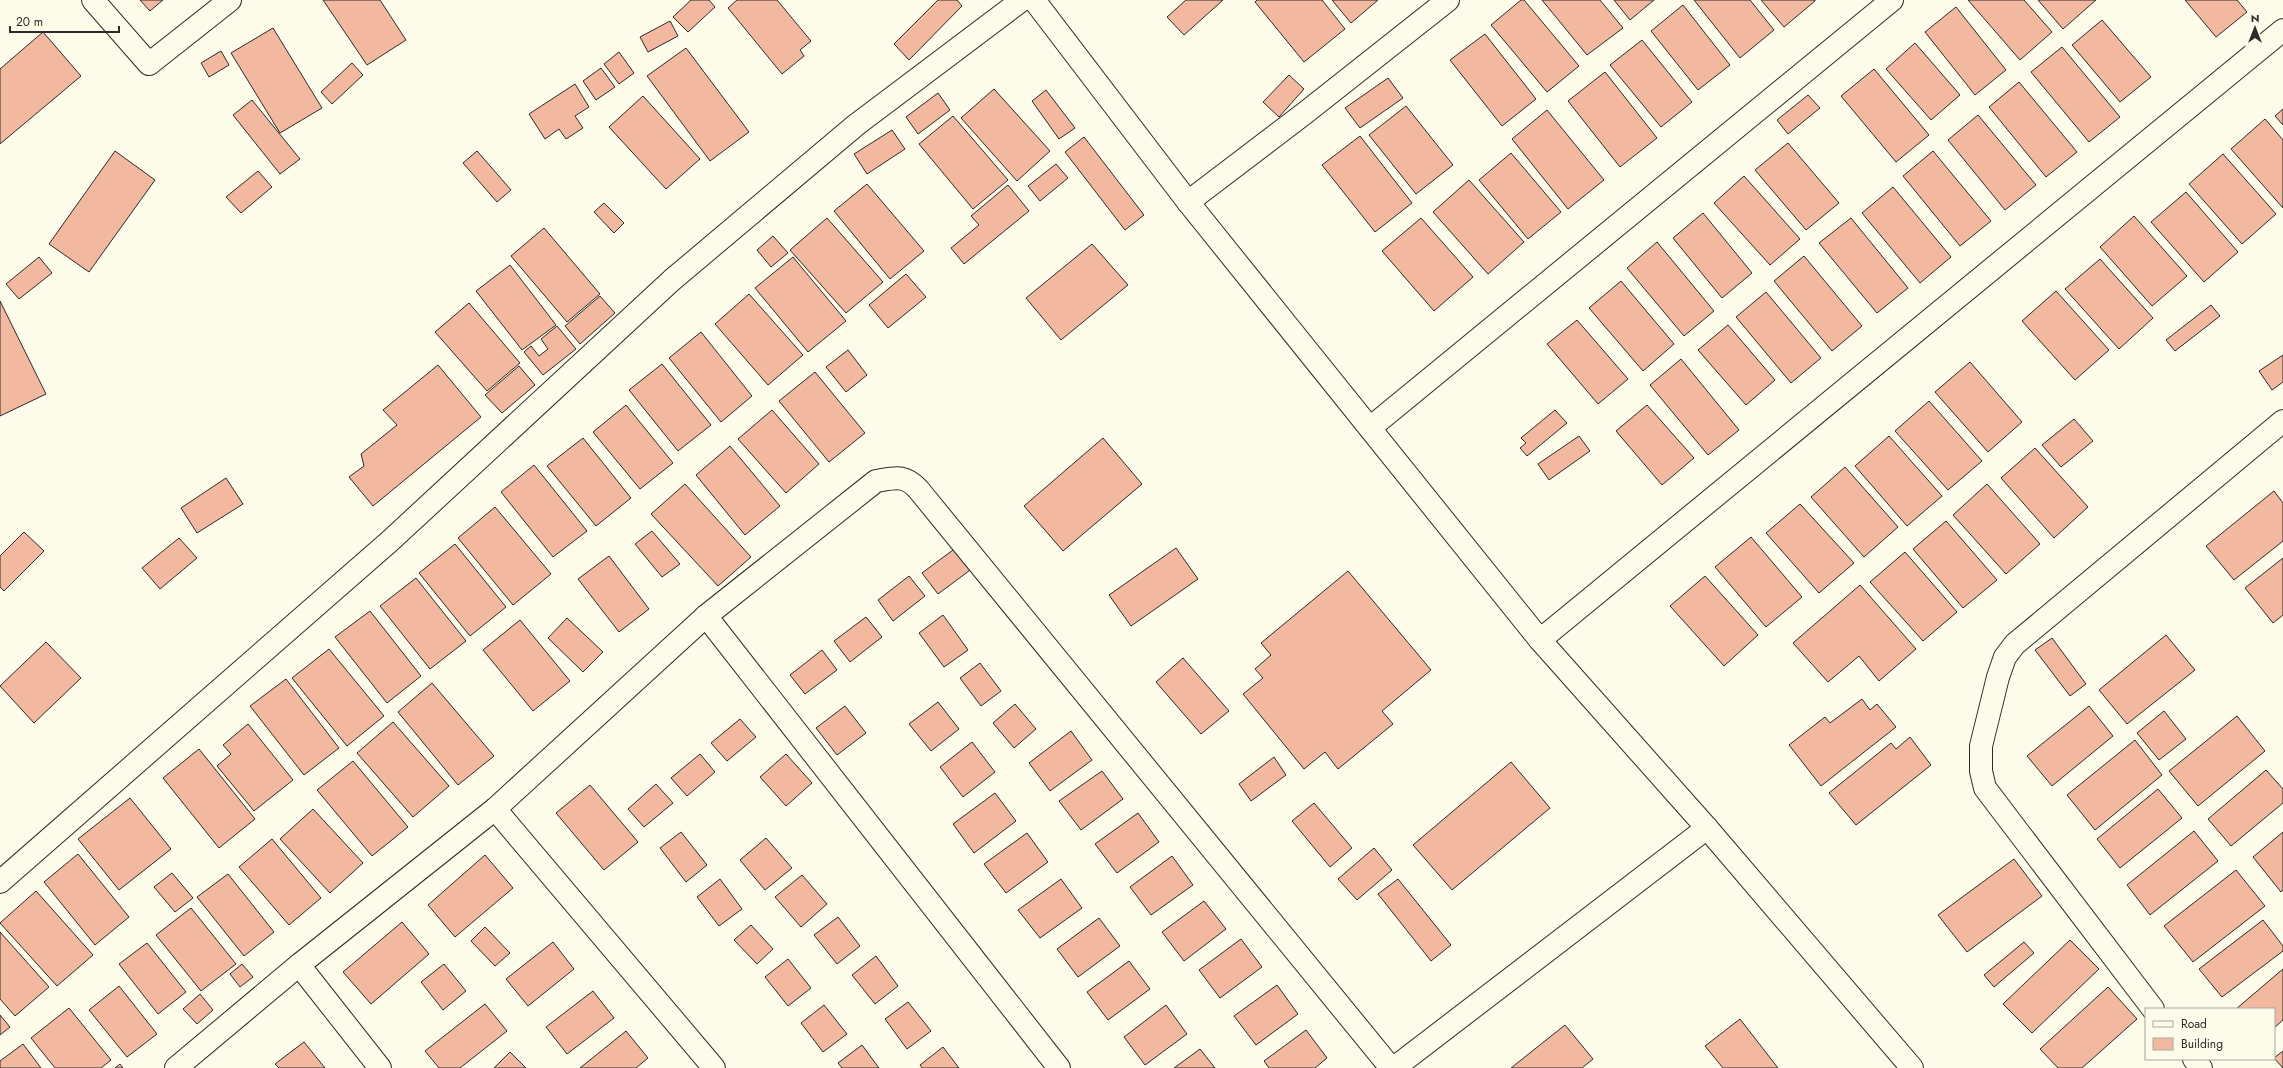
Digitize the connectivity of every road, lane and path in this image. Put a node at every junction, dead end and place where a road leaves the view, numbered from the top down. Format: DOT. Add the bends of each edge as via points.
graph roads {
  1 [pos="93,0"];
  2 [pos="230,0"];
  3 [pos="1022,0"];
  4 [pos="1034,0"];
  5 [pos="1448,0"];
  6 [pos="1892,0"];
  7 [pos="2283,30"];
  8 [pos="1188,202"];
  9 [pos="2283,422"];
  10 [pos="1370,428"];
  11 [pos="706,616"];
  12 [pos="1540,640"];
  13 [pos="495,809"];
  14 [pos="1707,828"];
  15 [pos="0,882"];
  16 [pos="299,965"];
  17 [pos="2152,1008"];
  18 [pos="2195,1060"];
  19 [pos="176,1068"];
  20 [pos="380,1068"];
  21 [pos="714,1068"];
  22 [pos="1059,1068"];
  23 [pos="1392,1068"];
  24 [pos="1912,1068"];
  25 [pos="2201,1068"];
  1 -- 2 [label="street" via="149,64"];
  3 -- 15 [label="street" via="856,125 672,280 390,541"];
  4 -- 8 [label="street"];
  5 -- 8 [label="street"];
  6 -- 10 [label="street"];
  7 -- 12 [label="street"];
  8 -- 10 [label="street"];
  9 -- 17 [label="street" via="2015,644 2005,657 1998,677 1981,746 1981,770 1985,788"];
  10 -- 12 [label="street"];
  11 -- 13 [label="street"];
  11 -- 22 [label="street"];
  11 -- 23 [label="street" via="876,481 897,477 909,480"];
  12 -- 14 [label="street"];
  13 -- 16 [label="street"];
  13 -- 21 [label="street"];
  14 -- 23 [label="street"];
  14 -- 24 [label="street"];
  16 -- 19 [label="street"];
  16 -- 20 [label="street"];
  18 -- 25 [label="street"];
}
